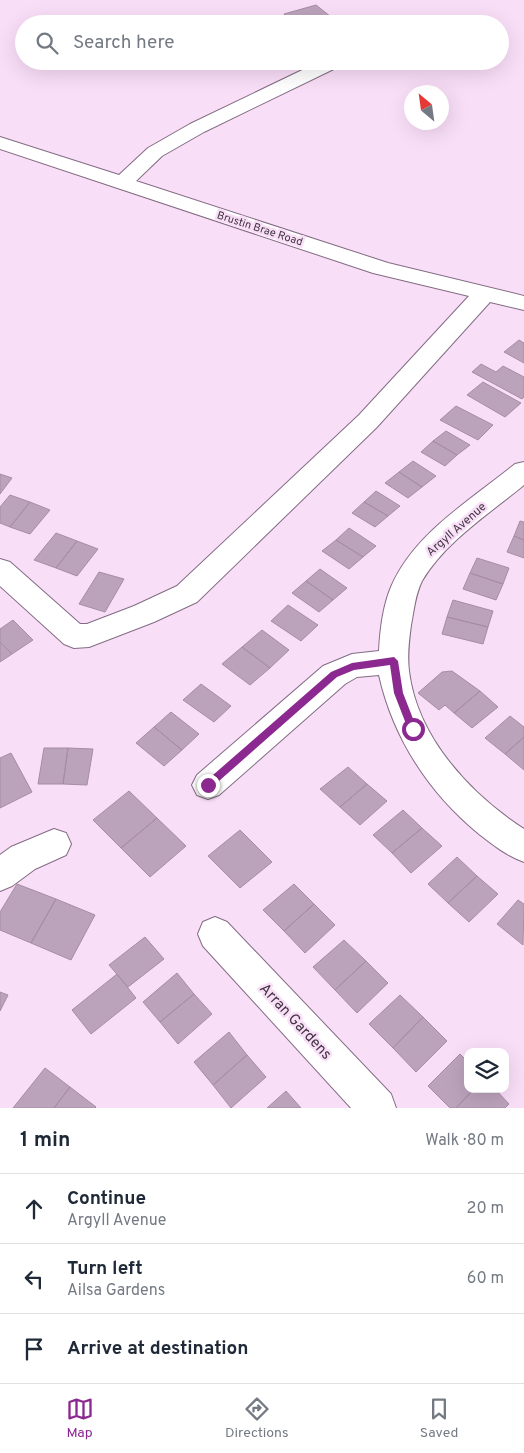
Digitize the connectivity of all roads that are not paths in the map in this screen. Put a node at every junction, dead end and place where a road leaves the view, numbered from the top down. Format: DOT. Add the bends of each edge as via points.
graph roads {
  1 [pos="317,70"];
  2 [pos="0,143"];
  3 [pos="122,183"];
  4 [pos="485,293"];
  5 [pos="524,302"];
  6 [pos="524,471"];
  7 [pos="0,571"];
  8 [pos="394,661"];
  9 [pos="208,785"];
  10 [pos="54,844"];
  11 [pos="524,847"];
  12 [pos="0,875"];
  13 [pos="215,934"];
  14 [pos="377,1108"];
  1 -- 3 [label="street" via="155,152"];
  2 -- 3 [label="street, Brustin Brae Road"];
  3 -- 4 [label="street, Brustin Brae Road" via="381,268"];
  4 -- 5 [label="street, Brustin Brae Road"];
  4 -- 7 [label="street" via="368,421 187,594 89,636 74,636"];
  6 -- 8 [label="street, Argyll Avenue" via="442,539 418,566 401,600"];
  8 -- 9 [label="street" via="352,666 334,675"];
  8 -- 11 [label="street, Argyll Avenue" via="396,684 405,711 432,762 469,805"];
  10 -- 12 [label="street" via="23,858"];
  13 -- 14 [label="street, Arran Gardens"];
}
